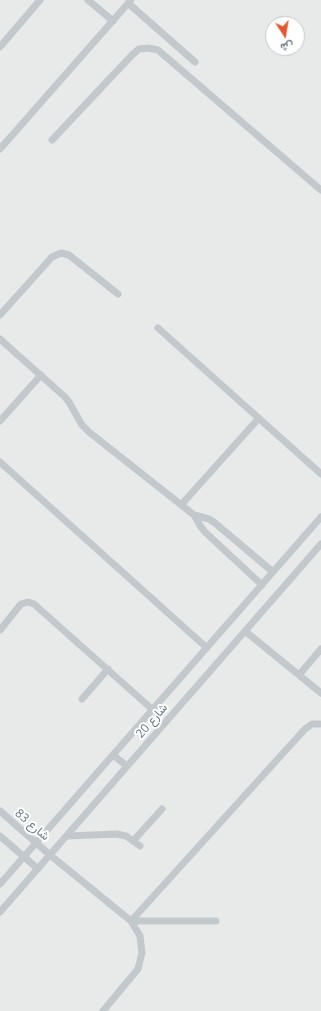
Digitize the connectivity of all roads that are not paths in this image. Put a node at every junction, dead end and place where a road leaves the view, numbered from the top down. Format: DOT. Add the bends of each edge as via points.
graph roads {
  1 [pos="40,0"];
  2 [pos="88,0"];
  3 [pos="130,2"];
  4 [pos="113,21"];
  5 [pos="0,47"];
  6 [pos="195,62"];
  7 [pos="52,140"];
  8 [pos="0,148"];
  9 [pos="321,190"];
  10 [pos="118,294"];
  11 [pos="0,315"];
  12 [pos="158,328"];
  13 [pos="0,339"];
  14 [pos="41,375"];
  15 [pos="259,418"];
  16 [pos="0,422"];
  17 [pos="0,462"];
  18 [pos="321,474"];
  19 [pos="181,505"];
  20 [pos="194,515"];
  21 [pos="321,517"];
  22 [pos="321,544"];
  23 [pos="273,572"];
  24 [pos="262,585"];
  25 [pos="0,630"];
  26 [pos="245,631"];
  27 [pos="207,648"];
  28 [pos="321,649"];
  29 [pos="108,669"];
  30 [pos="299,675"];
  31 [pos="321,693"];
  32 [pos="82,699"];
  33 [pos="153,710"];
  34 [pos="321,724"];
  35 [pos="113,755"];
  36 [pos="127,766"];
  37 [pos="162,810"];
  38 [pos="0,811"];
  39 [pos="0,836"];
  40 [pos="67,836"];
  41 [pos="134,840"];
  42 [pos="36,843"];
  43 [pos="140,846"];
  44 [pos="50,855"];
  45 [pos="24,857"];
  46 [pos="38,869"];
  47 [pos="0,884"];
  48 [pos="0,912"];
  49 [pos="131,921"];
  50 [pos="216,921"];
  51 [pos="103,1011"];
  1 -- 5 [label="lane"];
  2 -- 4 [label="lane"];
  3 -- 4 [label="lane"];
  3 -- 6 [label="lane"];
  4 -- 8 [label="lane"];
  7 -- 9 [label="lane" via="132,56 139,50 148,48 158,50"];
  10 -- 11 [label="lane" via="69,255 61,253 52,257"];
  12 -- 15 [label="lane"];
  13 -- 14 [label="lane"];
  14 -- 16 [label="lane"];
  14 -- 19 [label="lane" via="69,402 89,432"];
  15 -- 18 [label="lane"];
  15 -- 19 [label="lane"];
  17 -- 27 [label="lane"];
  19 -- 20 [label="lane"];
  20 -- 23 [label="lane" via="215,523"];
  20 -- 24 [label="lane" via="205,532"];
  21 -- 23 [label="lane, شارع 20"];
  22 -- 26 [label="lane, شارع 20"];
  23 -- 24 [label="lane, شارع 20"];
  24 -- 27 [label="lane, شارع 20"];
  25 -- 29 [label="lane" via="21,604 34,604"];
  26 -- 30 [label="lane"];
  26 -- 36 [label="lane, شارع 20"];
  27 -- 33 [label="lane, شارع 20"];
  28 -- 30 [label="lane"];
  29 -- 32 [label="lane"];
  29 -- 33 [label="lane"];
  30 -- 31 [label="lane"];
  33 -- 35 [label="lane, شارع 20"];
  34 -- 49 [label="lane" via="312,724 305,729"];
  35 -- 36 [label="lane"];
  35 -- 42 [label="lane, شارع 20"];
  36 -- 40 [label="lane, شارع 20"];
  37 -- 41 [label="lane"];
  38 -- 42 [label="lane, شارع 83"];
  39 -- 45 [label="lane"];
  40 -- 41 [label="lane" via="117,834"];
  40 -- 44 [label="lane, شارع 20"];
  41 -- 43 [label="lane"];
  42 -- 44 [label="lane, شارع 83"];
  42 -- 45 [label="lane, شارع 20"];
  44 -- 46 [label="lane, شارع 20"];
  44 -- 49 [label="lane, شارع 83"];
  45 -- 46 [label="lane"];
  45 -- 47 [label="lane, شارع 20"];
  46 -- 48 [label="lane, شارع 20"];
  49 -- 50 [label="lane"];
  49 -- 51 [label="lane" via="140,936 142,953 138,969"];
}
